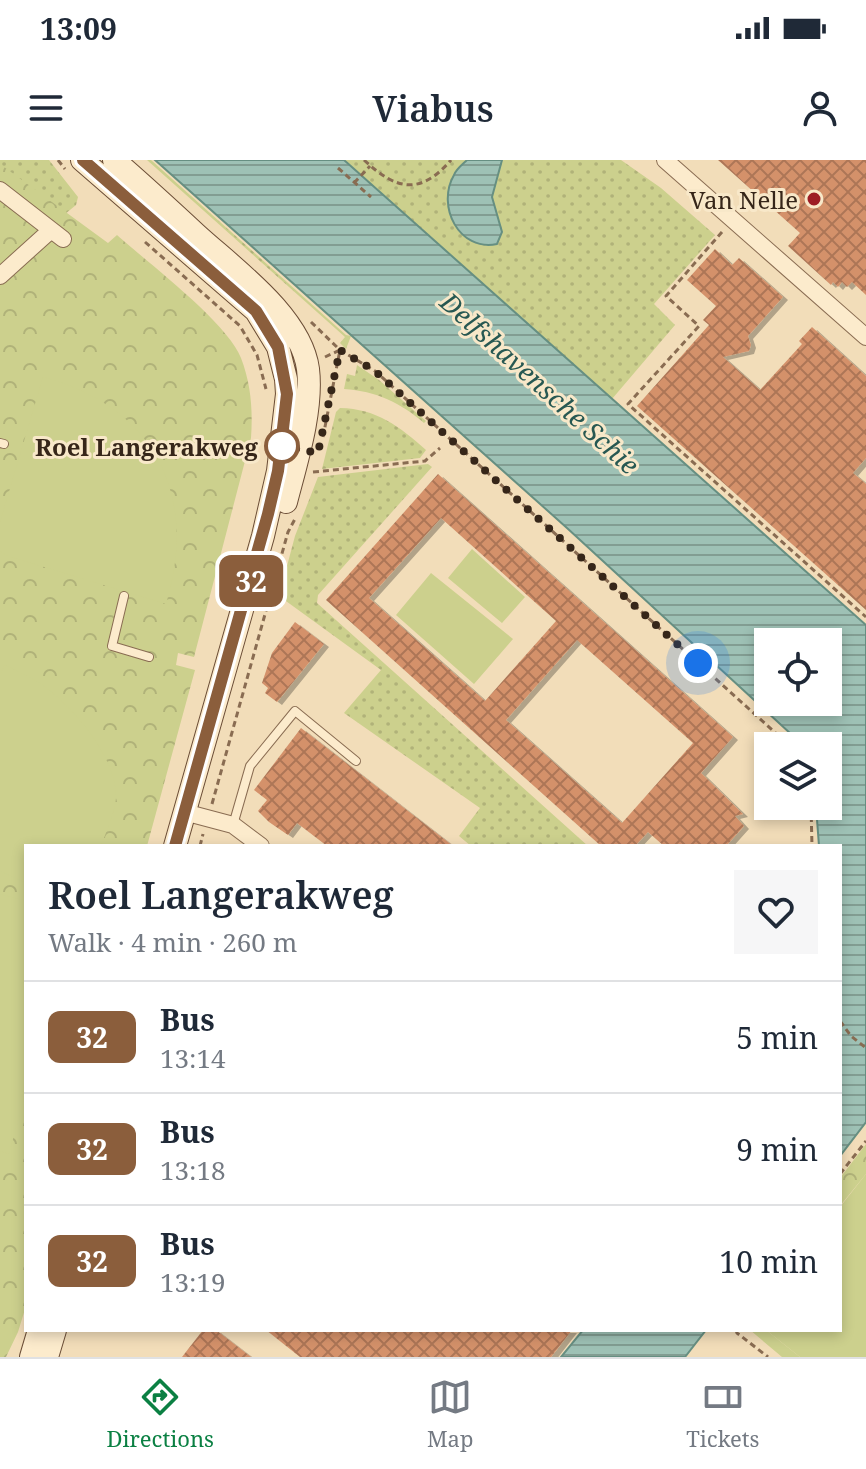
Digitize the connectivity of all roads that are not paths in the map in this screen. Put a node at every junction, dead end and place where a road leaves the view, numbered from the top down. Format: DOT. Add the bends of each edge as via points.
graph roads {
  1 [pos="114,160"];
  2 [pos="665,160"];
  3 [pos="77,168"];
  4 [pos="0,190"];
  5 [pos="0,276"];
  6 [pos="866,337"];
  7 [pos="124,596"];
  8 [pos="149,657"];
  9 [pos="356,761"];
  10 [pos="197,815"];
  11 [pos="233,825"];
  12 [pos="176,844"];
  13 [pos="190,844"];
  14 [pos="258,844"];
  15 [pos="38,1332"];
  16 [pos="54,1332"];
  17 [pos="31,1357"];
  18 [pos="47,1357"];
  1 -- 10 [label="street" via="269,300 294,334 308,372 298,456"];
  2 -- 6 [label="street"];
  3 -- 10 [label="street" via="256,311 278,347 286,379 284,426 269,510"];
  4 -- 5 [label="street" via="53,231"];
  7 -- 8 [label="lane" via="112,646"];
  9 -- 11 [label="lane" via="295,711 250,766"];
  10 -- 11 [label="street"];
  10 -- 12 [label="street"];
  10 -- 13 [label="street"];
  11 -- 14 [label="street"];
  15 -- 17 [label="street"];
  16 -- 18 [label="street"];
}
